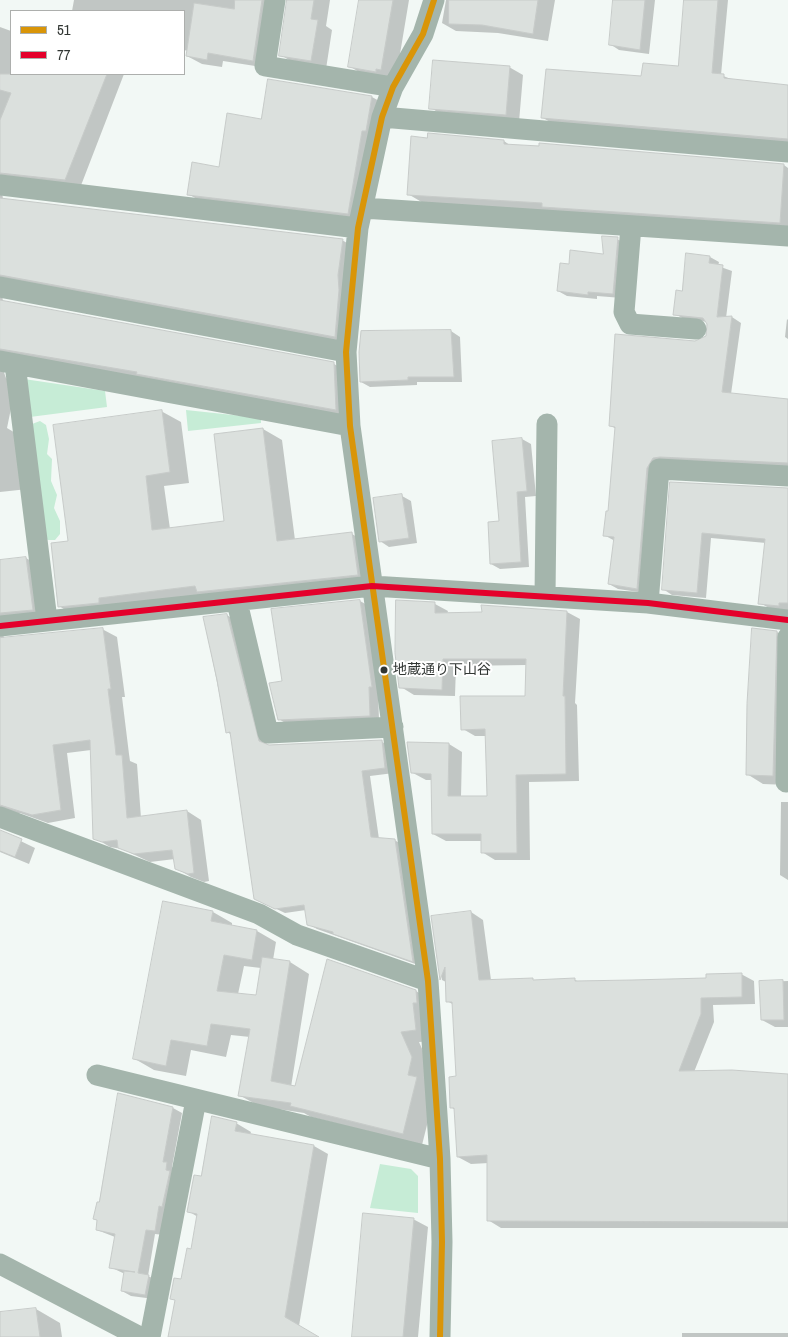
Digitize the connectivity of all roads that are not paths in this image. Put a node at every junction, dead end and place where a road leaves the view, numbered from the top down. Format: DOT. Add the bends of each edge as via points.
graph roads {
  1 [pos="275,0"];
  2 [pos="434,0"];
  3 [pos="393,87"];
  4 [pos="382,117"];
  5 [pos="788,152"];
  6 [pos="0,185"];
  7 [pos="360,218"];
  8 [pos="631,226"];
  9 [pos="788,236"];
  10 [pos="0,287"];
  11 [pos="696,329"];
  12 [pos="346,352"];
  13 [pos="7,362"];
  14 [pos="547,424"];
  15 [pos="350,426"];
  16 [pos="788,476"];
  17 [pos="372,586"];
  18 [pos="544,596"];
  19 [pos="237,602"];
  20 [pos="648,604"];
  21 [pos="47,620"];
  22 [pos="788,620"];
  23 [pos="0,626"];
  24 [pos="788,637"];
  25 [pos="393,727"];
  26 [pos="786,782"];
  27 [pos="0,817"];
  28 [pos="428,981"];
  29 [pos="97,1075"];
  30 [pos="196,1100"];
  31 [pos="440,1160"];
  32 [pos="0,1264"];
  33 [pos="140,1337"];
  34 [pos="150,1337"];
  35 [pos="440,1337"];
  1 -- 3 [label="street" via="264,66"];
  2 -- 3 [label="street" via="423,34"];
  3 -- 4 [label="street"];
  4 -- 5 [label="street"];
  4 -- 7 [label="street"];
  6 -- 7 [label="street"];
  7 -- 8 [label="street"];
  7 -- 12 [label="street"];
  8 -- 9 [label="street"];
  8 -- 11 [label="street" via="624,312 630,324"];
  10 -- 12 [label="street"];
  12 -- 15 [label="street"];
  13 -- 15 [label="street"];
  13 -- 21 [label="street"];
  14 -- 18 [label="street"];
  15 -- 17 [label="street"];
  16 -- 20 [label="street" via="659,469"];
  17 -- 18 [label="street"];
  17 -- 19 [label="street"];
  17 -- 25 [label="street"];
  18 -- 20 [label="street"];
  19 -- 21 [label="street"];
  19 -- 25 [label="street" via="268,733"];
  20 -- 22 [label="street"];
  21 -- 23 [label="street"];
  24 -- 26 [label="street"];
  25 -- 28 [label="street"];
  27 -- 28 [label="street" via="259,914 297,935"];
  28 -- 31 [label="street"];
  29 -- 30 [label="street"];
  30 -- 31 [label="street"];
  30 -- 34 [label="street"];
  31 -- 35 [label="street"];
  32 -- 33 [label="street"];
}
